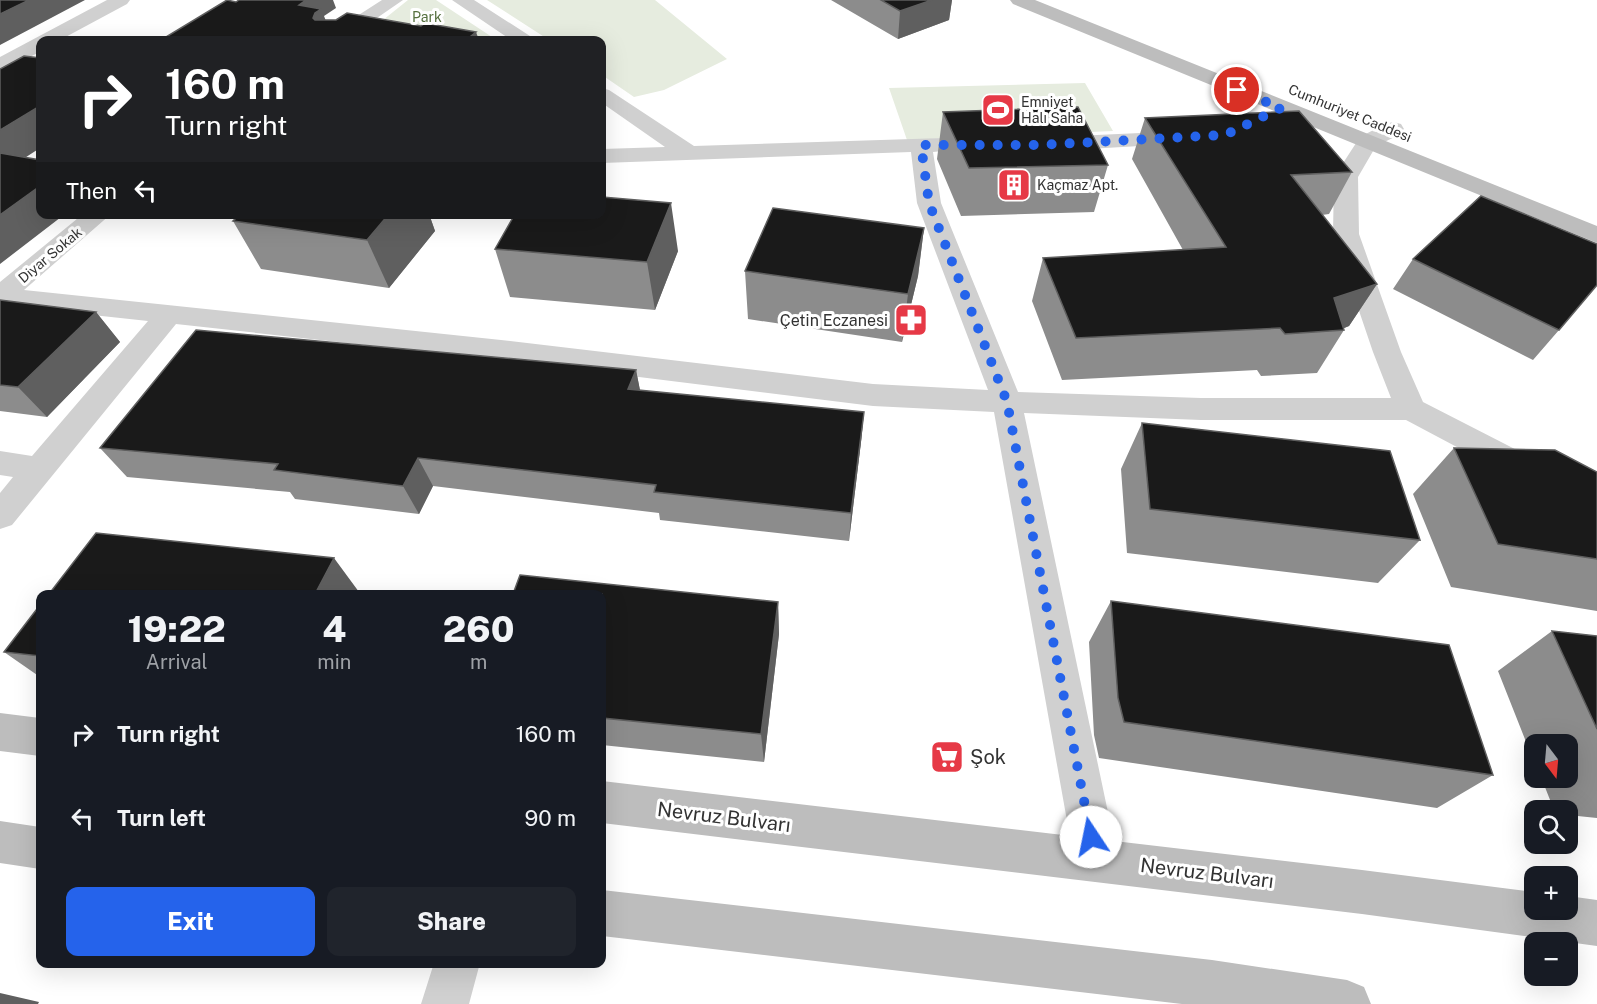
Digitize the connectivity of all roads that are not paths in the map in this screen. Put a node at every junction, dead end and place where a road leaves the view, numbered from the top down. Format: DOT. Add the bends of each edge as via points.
graph roads {
  1 [pos="121,0"];
  2 [pos="394,0"];
  3 [pos="461,0"];
  4 [pos="1019,0"];
  5 [pos="1071,0"];
  6 [pos="54,36"];
  7 [pos="339,36"];
  8 [pos="517,36"];
  9 [pos="36,46"];
  10 [pos="0,65"];
  11 [pos="606,97"];
  12 [pos="1329,104"];
  13 [pos="1281,108"];
  14 [pos="1253,122"];
  15 [pos="1387,133"];
  16 [pos="1202,137"];
  17 [pos="921,145"];
  18 [pos="968,145"];
  19 [pos="1027,145"];
  20 [pos="688,152"];
  21 [pos="606,156"];
  22 [pos="93,219"];
  23 [pos="1597,235"];
  24 [pos="0,296"];
  25 [pos="169,315"];
  26 [pos="1007,402"];
  27 [pos="1411,409"];
  28 [pos="0,463"];
  29 [pos="40,469"];
  30 [pos="1597,506"];
  31 [pos="0,516"];
  32 [pos="0,732"];
  33 [pos="36,736"];
  34 [pos="606,802"];
  35 [pos="0,842"];
  36 [pos="36,847"];
  37 [pos="1096,860"];
  38 [pos="606,913"];
  39 [pos="1597,923"];
  40 [pos="456,968"];
  41 [pos="445,1004"];
  42 [pos="1347,1004"];
  1 -- 6 [label="street"];
  2 -- 7 [label="street"];
  3 -- 8 [label="street"];
  4 -- 13 [label="main road"];
  5 -- 12 [label="main road, Cumhuriyet Caddesi"];
  9 -- 10 [label="street"];
  11 -- 20 [label="street"];
  13 -- 14 [label="street"];
  13 -- 15 [label="main road"];
  15 -- 23 [label="main road"];
  15 -- 27 [label="street" via="1346,177 1346,234"];
  16 -- 19 [label="street"];
  17 -- 18 [label="street"];
  17 -- 20 [label="street"];
  17 -- 26 [label="street" via="929,203"];
  20 -- 21 [label="street"];
  22 -- 24 [label="street, Diyar Sokak"];
  24 -- 25 [label="street"];
  25 -- 26 [label="street" via="873,395"];
  25 -- 29 [label="street"];
  26 -- 27 [label="street" via="1201,409"];
  26 -- 37 [label="street"];
  27 -- 30 [label="street"];
  28 -- 29 [label="street"];
  29 -- 31 [label="street"];
  32 -- 33 [label="main road"];
  34 -- 37 [label="main road, Nevruz Bulvarı"];
  35 -- 36 [label="main road"];
  37 -- 39 [label="main road, Nevruz Bulvarı"];
  38 -- 42 [label="main road" via="1212,984"];
  40 -- 41 [label="street"];
}
